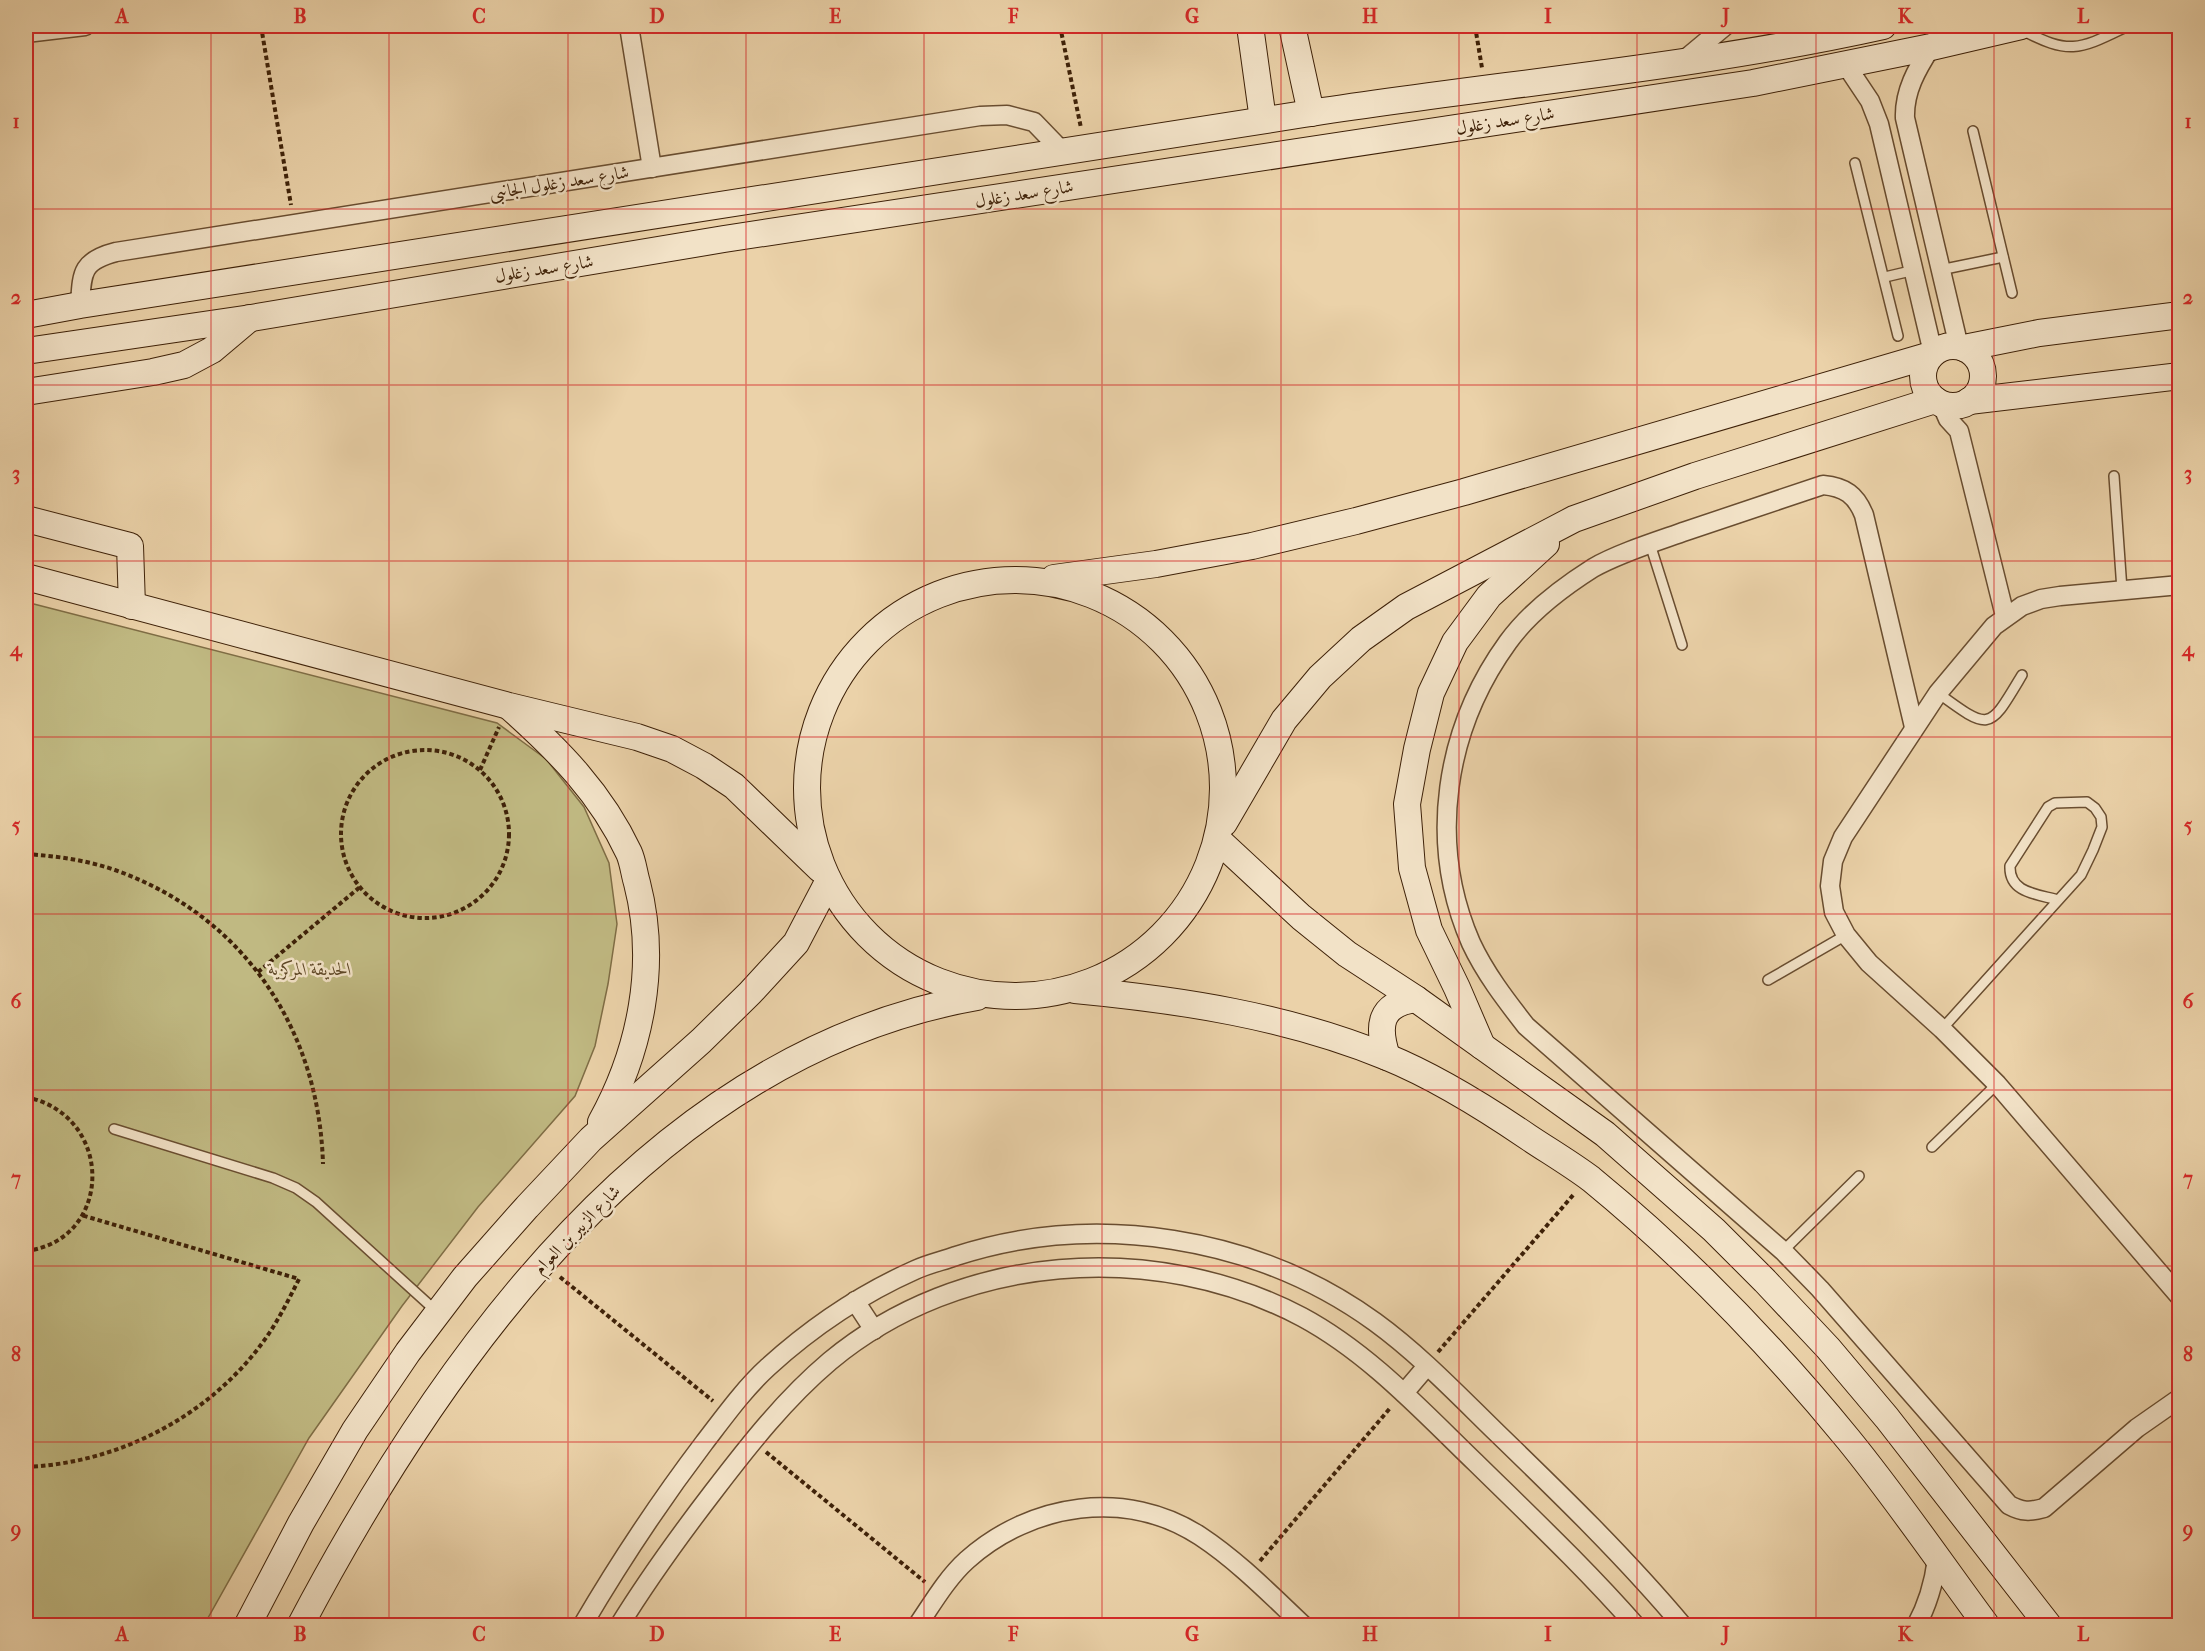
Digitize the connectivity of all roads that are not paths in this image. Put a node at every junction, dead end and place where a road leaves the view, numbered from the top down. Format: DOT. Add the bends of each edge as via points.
graph roads {
  1 [pos="80,26"];
  2 [pos="629,26"];
  3 [pos="1250,26"];
  4 [pos="1292,26"];
  5 [pos="1725,26"];
  6 [pos="1884,26"];
  7 [pos="2019,26"];
  8 [pos="2128,26"];
  9 [pos="26,33"];
  10 [pos="1931,47"];
  11 [pos="1683,61"];
  12 [pos="1846,65"];
  13 [pos="1311,113"];
  14 [pos="1905,118"];
  15 [pos="1263,120"];
  16 [pos="1879,124"];
  17 [pos="1973,131"];
  18 [pos="1073,148"];
  19 [pos="1855,163"];
  20 [pos="652,168"];
  21 [pos="719,203"];
  22 [pos="724,239"];
  23 [pos="2003,256"];
  24 [pos="1915,270"];
  25 [pos="1940,270"];
  26 [pos="1885,277"];
  27 [pos="2012,293"];
  28 [pos="80,304"];
  29 [pos="26,315"];
  30 [pos="2180,315"];
  31 [pos="251,318"];
  32 [pos="1898,336"];
  33 [pos="1962,347"];
  34 [pos="26,351"];
  35 [pos="1932,354"];
  36 [pos="2180,376"];
  37 [pos="26,392"];
  38 [pos="1938,401"];
  39 [pos="1968,401"];
  40 [pos="1959,431"];
  41 [pos="2114,476"];
  42 [pos="26,519"];
  43 [pos="1574,519"];
  44 [pos="1650,544"];
  45 [pos="26,577"];
  46 [pos="1042,580"];
  47 [pos="2180,585"];
  48 [pos="2122,590"];
  49 [pos="132,606"];
  50 [pos="2006,616"];
  51 [pos="1682,645"];
  52 [pos="2022,675"];
  53 [pos="1938,693"];
  54 [pos="509,706"];
  55 [pos="1914,727"];
  56 [pos="1219,833"];
  57 [pos="826,878"];
  58 [pos="2058,900"];
  59 [pos="1845,935"];
  60 [pos="1768,980"];
  61 [pos="1069,989"];
  62 [pos="989,995"];
  63 [pos="1416,999"];
  64 [pos="1942,1029"];
  65 [pos="1482,1047"];
  66 [pos="1387,1057"];
  67 [pos="1997,1084"];
  68 [pos="114,1129"];
  69 [pos="591,1139"];
  70 [pos="1932,1147"];
  71 [pos="1859,1176"];
  72 [pos="1783,1251"];
  73 [pos="2180,1297"];
  74 [pos="855,1300"];
  75 [pos="438,1312"];
  76 [pos="874,1329"];
  77 [pos="1427,1365"];
  78 [pos="1404,1393"];
  79 [pos="2180,1398"];
  80 [pos="1937,1559"];
  81 [pos="247,1626"];
  82 [pos="300,1626"];
  83 [pos="582,1626"];
  84 [pos="619,1626"];
  85 [pos="917,1626"];
  86 [pos="1304,1626"];
  87 [pos="1636,1626"];
  88 [pos="1683,1626"];
  89 [pos="1916,1626"];
  90 [pos="1987,1626"];
  91 [pos="2049,1626"];
  1 -- 9 [label="street"];
  2 -- 20 [label="street"];
  3 -- 15 [label="street"];
  4 -- 13 [label="street"];
  5 -- 11 [label="street"];
  6 -- 11 [label="street, شارع سعد زغلول"];
  7 -- 8 [label="lane" via="2045,42 2070,47 2096,41"];
  7 -- 10 [label="street, شارع سعد زغلول"];
  10 -- 12 [label="street, شارع سعد زغلول"];
  10 -- 14 [label="street" via="1908,91"];
  11 -- 13 [label="street, شارع سعد زغلول"];
  12 -- 16 [label="street" via="1862,86"];
  12 -- 22 [label="street, شارع سعد زغلول" via="1753,83"];
  13 -- 15 [label="street, شارع سعد زغلول"];
  14 -- 16 [label="street" via="1888,116"];
  14 -- 25 [label="street"];
  15 -- 18 [label="street, شارع سعد زغلول"];
  16 -- 24 [label="street"];
  17 -- 23 [label="lane"];
  18 -- 20 [label="street, شارع سعد زغلول الجانبى" via="1034,122 1007,115 980,116"];
  18 -- 21 [label="street, شارع سعد زغلول"];
  19 -- 26 [label="lane"];
  20 -- 28 [label="street, شارع سعد زغلول الجانبى" via="102,256 82,273"];
  21 -- 22 [label="street"];
  21 -- 28 [label="street, شارع سعد زغلول"];
  22 -- 31 [label="street, شارع سعد زغلول"];
  23 -- 25 [label="lane"];
  23 -- 27 [label="lane"];
  24 -- 26 [label="lane"];
  24 -- 35 [label="street"];
  25 -- 33 [label="street"];
  26 -- 32 [label="lane"];
  28 -- 29 [label="street, شارع سعد زغلول"];
  30 -- 33 [label="street"];
  31 -- 34 [label="street, شارع سعد زغلول"];
  31 -- 37 [label="street" via="212,350 184,365"];
  33 -- 35 [label="street" via="1946,347"];
  33 -- 39 [label="street" via="1980,363 1982,373 1982,384"];
  35 -- 38 [label="street" via="1925,364 1924,384"];
  35 -- 46 [label="street" via="1356,521 1252,546"];
  36 -- 39 [label="street"];
  38 -- 39 [label="street" via="1954,405"];
  38 -- 40 [label="street"];
  38 -- 43 [label="street"];
  39 -- 40 [label="street"];
  40 -- 50 [label="street"];
  41 -- 48 [label="lane"];
  42 -- 49 [label="street" via="130,546"];
  43 -- 56 [label="street" via="1406,607 1361,639 1320,677 1284,720"];
  43 -- 65 [label="street" via="1489,596 1455,642 1431,693 1407,804 1412,868 1429,930"];
  44 -- 51 [label="lane"];
  44 -- 55 [label="street" via="1823,485 1850,492 1864,515"];
  44 -- 72 [label="street" via="1595,567 1549,599 1509,640 1479,688 1458,741 1448,796 1447,846 1455,895 1471,943 1495,986 1526,1026"];
  45 -- 49 [label="street"];
  46 -- 56 [label="street" via="1082,590 1119,606 1153,630 1181,659 1202,693 1217,731 1224,771"];
  46 -- 57 [label="street" via="1001,579 964,585 929,598 896,616 868,640 844,669 825,701 812,736 806,773 814,847"];
  47 -- 48 [label="street"];
  48 -- 50 [label="street" via="2041,599"];
  49 -- 54 [label="street"];
  50 -- 53 [label="street"];
  52 -- 53 [label="lane" via="1991,718 1971,717"];
  53 -- 55 [label="street"];
  54 -- 57 [label="street" via="638,737 704,766 734,786"];
  54 -- 69 [label="street" via="578,772 604,809 630,854 642,902 646,951 643,1001 633,1049 616,1096"];
  55 -- 59 [label="street" via="1843,837 1833,861 1830,886 1834,912"];
  56 -- 61 [label="street" via="1207,872 1183,912 1151,946 1112,972"];
  56 -- 63 [label="street" via="1301,917 1347,954"];
  57 -- 62 [label="street" via="868,937 894,958 924,976"];
  57 -- 69 [label="street" via="796,943 701,1041"];
  58 -- 58 [label="lane" via="2081,875 2102,827 2101,817 2087,802 2055,803 2048,807 2010,866 2014,884"];
  58 -- 64 [label="lane"];
  59 -- 60 [label="lane"];
  59 -- 64 [label="street" via="1869,963"];
  61 -- 62 [label="street" via="1023,996"];
  61 -- 66 [label="street" via="1218,1008 1292,1025"];
  62 -- 82 [label="street, شارع الزبير بن العوام" via="940,1004 874,1024 810,1051 750,1084 693,1123 589,1213 495,1321 404,1448 364,1510"];
  63 -- 65 [label="street"];
  63 -- 66 [label="street" via="1392,1007 1384,1017 1380,1030"];
  64 -- 67 [label="street"];
  65 -- 91 [label="street" via="1605,1134 1765,1281 1887,1418"];
  66 -- 80 [label="street" via="1468,1099 1588,1178 1644,1226 1751,1329 1848,1440"];
  67 -- 70 [label="lane"];
  67 -- 73 [label="street"];
  68 -- 75 [label="lane" via="296,1188"];
  69 -- 75 [label="street"];
  71 -- 72 [label="lane"];
  72 -- 79 [label="street" via="1820,1288 2009,1506 2020,1511 2044,1508 2137,1428"];
  74 -- 76 [label="street"];
  74 -- 77 [label="street" via="917,1269 982,1247 1050,1235 1119,1233 1187,1241 1285,1272 1375,1322"];
  74 -- 83 [label="street" via="765,1369 727,1412 639,1533"];
  75 -- 81 [label="street" via="355,1430"];
  76 -- 78 [label="street" via="935,1299 995,1279 1058,1268 1121,1266 1184,1274 1245,1292 1293,1313 1356,1351"];
  76 -- 84 [label="street" via="788,1400 752,1441 667,1554"];
  77 -- 78 [label="street"];
  77 -- 88 [label="street" via="1650,1586"];
  78 -- 87 [label="street"];
  80 -- 89 [label="street" via="1929,1599"];
  80 -- 90 [label="street"];
  85 -- 86 [label="street" via="966,1562 999,1535 1037,1517 1078,1508 1120,1508 1162,1518 1199,1536"];
}
